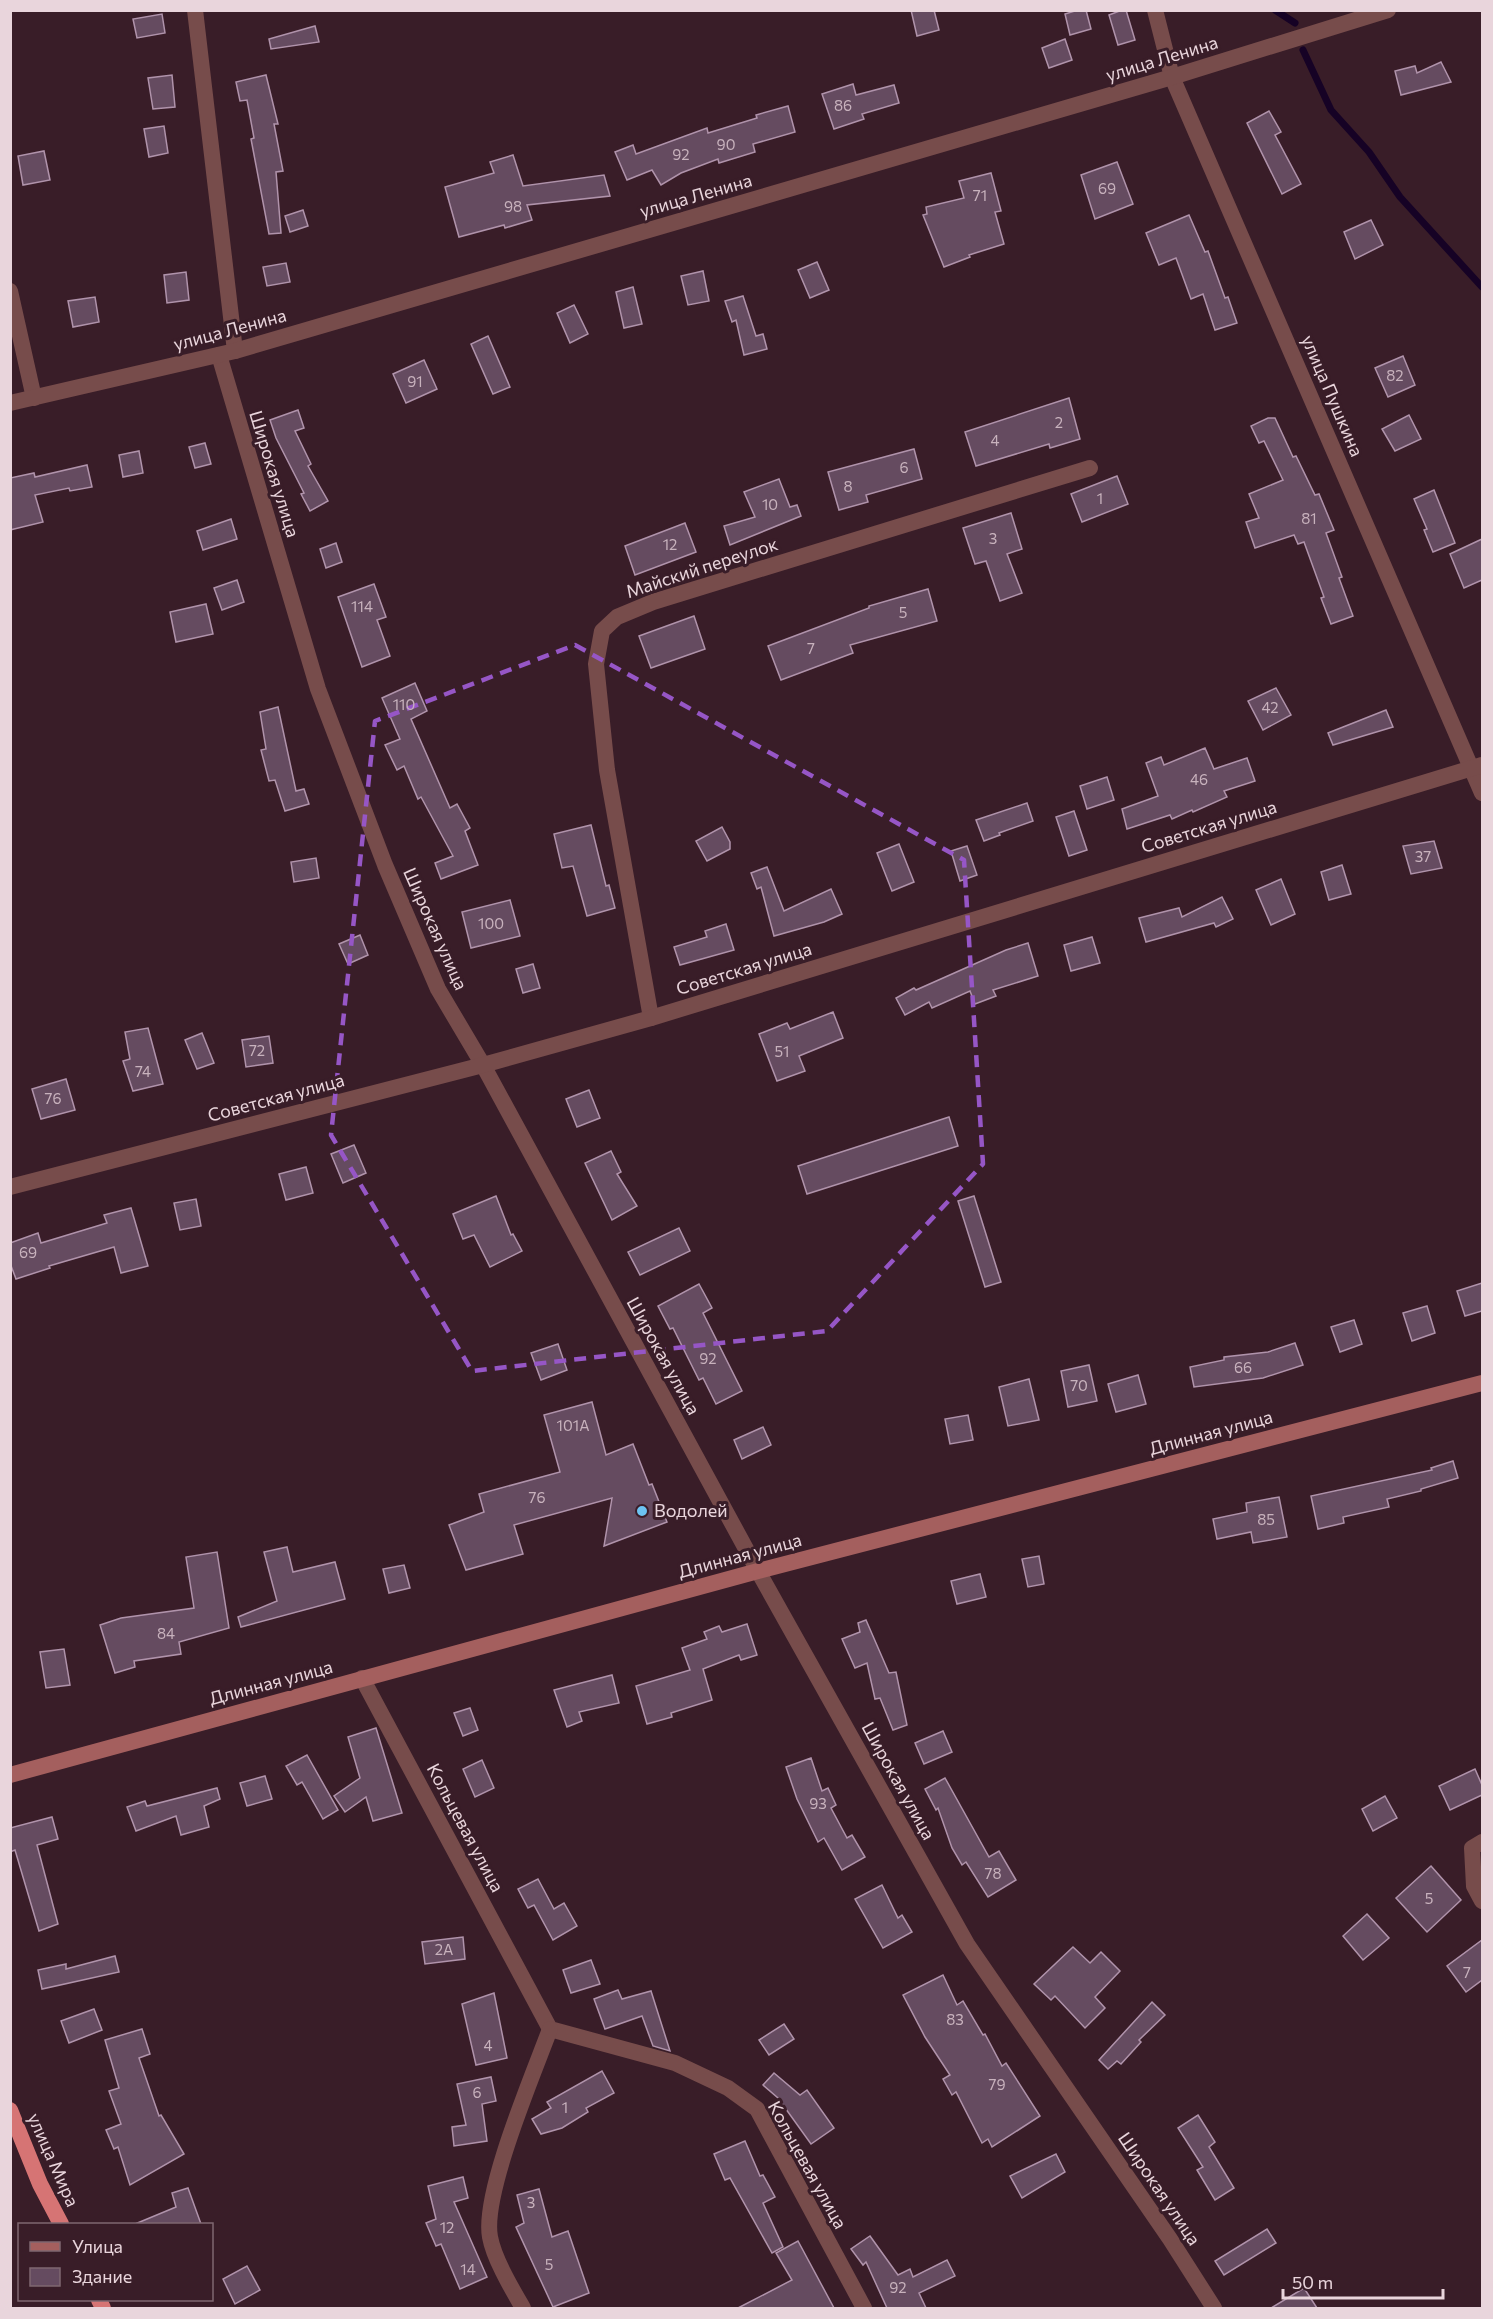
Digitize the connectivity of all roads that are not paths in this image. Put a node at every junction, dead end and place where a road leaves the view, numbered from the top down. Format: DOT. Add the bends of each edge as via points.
graph roads {
  1 [pos="195,10"];
  2 [pos="1155,10"];
  3 [pos="1388,10"];
  4 [pos="1172,77"];
  5 [pos="10,291"];
  6 [pos="227,353"];
  7 [pos="34,398"];
  8 [pos="10,403"];
  9 [pos="1090,468"];
  10 [pos="1477,767"];
  11 [pos="1482,793"];
  12 [pos="651,1018"];
  13 [pos="483,1065"];
  14 [pos="10,1187"];
  15 [pos="1482,1383"];
  16 [pos="758,1571"];
  17 [pos="362,1678"];
  18 [pos="10,1775"];
  19 [pos="1482,1842"];
  20 [pos="1482,1900"];
  21 [pos="550,2029"];
  22 [pos="10,2110"];
  23 [pos="60,2223"];
  24 [pos="523,2308"];
  25 [pos="864,2308"];
  26 [pos="1214,2308"];
  1 -- 6 [label="street, Широкая улица"];
  2 -- 4 [label="street, улица Пушкина"];
  3 -- 4 [label="street, улица Ленина"];
  4 -- 6 [label="street, улица Ленина"];
  4 -- 10 [label="street, улица Пушкина"];
  5 -- 7 [label="street"];
  6 -- 7 [label="street, улица Ленина"];
  6 -- 13 [label="street, Широкая улица" via="322,700 438,989"];
  7 -- 8 [label="street, улица Ленина"];
  9 -- 12 [label="street, Майский переулок" via="653,602 617,617 602,631 596,664 607,770"];
  10 -- 11 [label="street, улица Пушкина"];
  10 -- 12 [label="street, Советская улица"];
  12 -- 13 [label="street, Советская улица"];
  13 -- 14 [label="street, Советская улица"];
  13 -- 16 [label="street, Широкая улица"];
  15 -- 16 [label="main road, Длинная улица"];
  16 -- 17 [label="main road, Длинная улица"];
  16 -- 26 [label="street, Широкая улица" via="967,1944"];
  17 -- 18 [label="main road, Длинная улица"];
  17 -- 21 [label="street, Кольцевая улица"];
  19 -- 20 [label="street" via="1472,1848 1474,1886"];
  21 -- 24 [label="street" via="504,2155 490,2211 490,2238"];
  21 -- 25 [label="street, Кольцевая улица" via="675,2063 728,2088 757,2109"];
  22 -- 23 [label="highway, улица Мира"];
}
